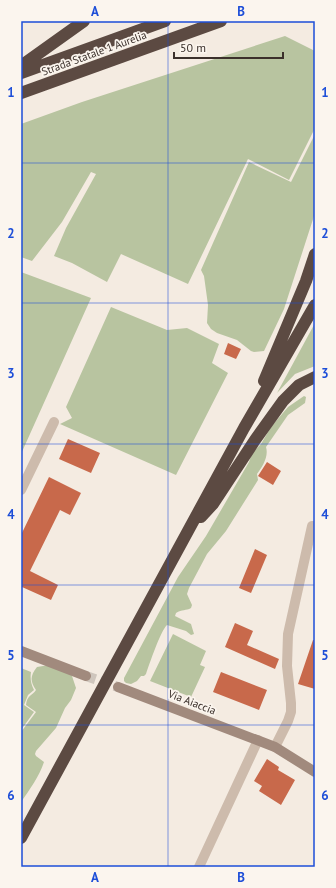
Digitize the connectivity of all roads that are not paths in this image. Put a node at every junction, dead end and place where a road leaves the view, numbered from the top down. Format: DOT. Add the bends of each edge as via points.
graph roads {
  1 [pos="84,21"];
  2 [pos="165,21"];
  3 [pos="221,21"];
  4 [pos="21,66"];
  5 [pos="21,73"];
  6 [pos="21,93"];
  7 [pos="315,254"];
  8 [pos="315,305"];
  9 [pos="315,377"];
  10 [pos="54,422"];
  11 [pos="244,428"];
  12 [pos="21,490"];
  13 [pos="312,526"];
  14 [pos="187,533"];
  15 [pos="21,651"];
  16 [pos="86,676"];
  17 [pos="118,687"];
  18 [pos="258,740"];
  19 [pos="275,747"];
  20 [pos="315,772"];
  21 [pos="21,838"];
  22 [pos="199,867"];
  1 -- 4 [label="highway"];
  2 -- 5 [label="highway, Strada Statale 1 Aurelia"];
  3 -- 6 [label="highway, Strada Statale 1 Aurelia"];
  7 -- 11 [label="highway"];
  8 -- 11 [label="highway"];
  9 -- 14 [label="highway" via="299,385 283,402 213,504"];
  10 -- 12 [label="street"];
  11 -- 14 [label="highway"];
  13 -- 19 [label="street" via="288,634 287,666 291,712"];
  14 -- 21 [label="highway"];
  15 -- 16 [label="street"];
  17 -- 18 [label="street, Via Aiaccia"];
  18 -- 19 [label="street, Via Aiaccia"];
  18 -- 22 [label="street"];
  19 -- 20 [label="street, Via Aiaccia"];
}
